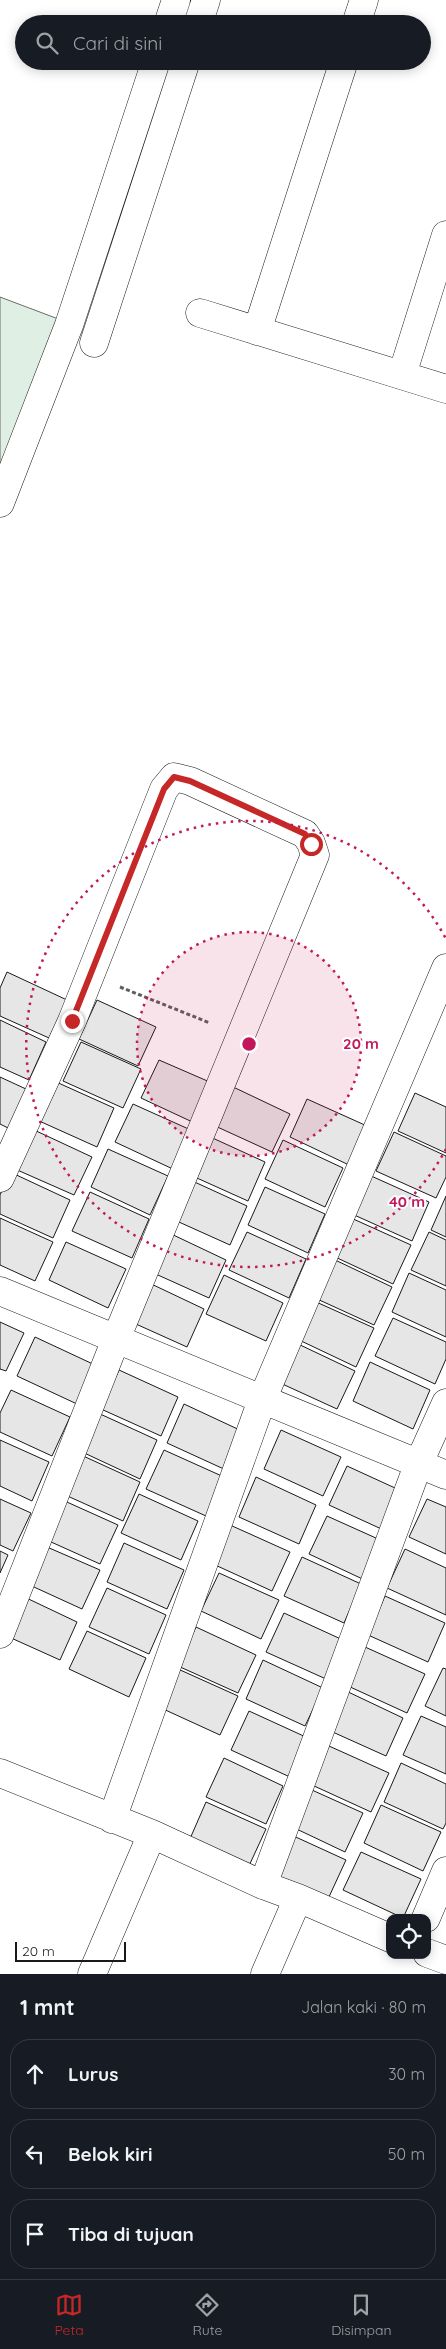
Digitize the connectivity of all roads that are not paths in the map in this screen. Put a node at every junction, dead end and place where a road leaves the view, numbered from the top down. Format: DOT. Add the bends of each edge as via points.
graph roads {
  1 [pos="176,0"];
  2 [pos="206,0"];
  3 [pos="364,0"];
  4 [pos="171,15"];
  5 [pos="201,15"];
  6 [pos="359,15"];
  7 [pos="153,70"];
  8 [pos="183,70"];
  9 [pos="341,70"];
  10 [pos="446,235"];
  11 [pos="200,313"];
  12 [pos="257,330"];
  13 [pos="94,343"];
  14 [pos="402,375"];
  15 [pos="446,389"];
  16 [pos="0,503"];
  17 [pos="446,968"];
  18 [pos="0,1178"];
  19 [pos="0,1291"];
  20 [pos="116,1339"];
  21 [pos="262,1400"];
  22 [pos="446,1403"];
  23 [pos="418,1465"];
  24 [pos="446,1475"];
  25 [pos="0,1634"];
  26 [pos="0,1773"];
  27 [pos="112,1819"];
  28 [pos="152,1834"];
  29 [pos="446,1871"];
  30 [pos="262,1885"];
  31 [pos="298,1898"];
  32 [pos="428,1914"];
  33 [pos="386,1936"];
  34 [pos="431,1954"];
  35 [pos="446,1960"];
  36 [pos="92,1974"];
  37 [pos="265,1974"];
  1 -- 4 [label="street"];
  2 -- 5 [label="street"];
  3 -- 6 [label="street"];
  7 -- 16 [label="street" via="69,325"];
  8 -- 13 [label="street"];
  9 -- 12 [label="street"];
  10 -- 14 [label="street"];
  11 -- 12 [label="street"];
  12 -- 14 [label="street"];
  14 -- 15 [label="street"];
  17 -- 21 [label="street"];
  18 -- 20 [label="street" via="72,1021 164,789 174,777 190,781 305,834 314,855"];
  19 -- 20 [label="street"];
  20 -- 21 [label="street"];
  20 -- 25 [label="street"];
  21 -- 23 [label="street"];
  21 -- 27 [label="street"];
  22 -- 23 [label="street"];
  23 -- 24 [label="street"];
  23 -- 30 [label="street"];
  26 -- 27 [label="street"];
  27 -- 28 [label="street"];
  28 -- 30 [label="street"];
  28 -- 36 [label="street"];
  29 -- 32 [label="street"];
  30 -- 31 [label="street"];
  31 -- 33 [label="street"];
  31 -- 37 [label="street"];
  34 -- 35 [label="street"];
}
